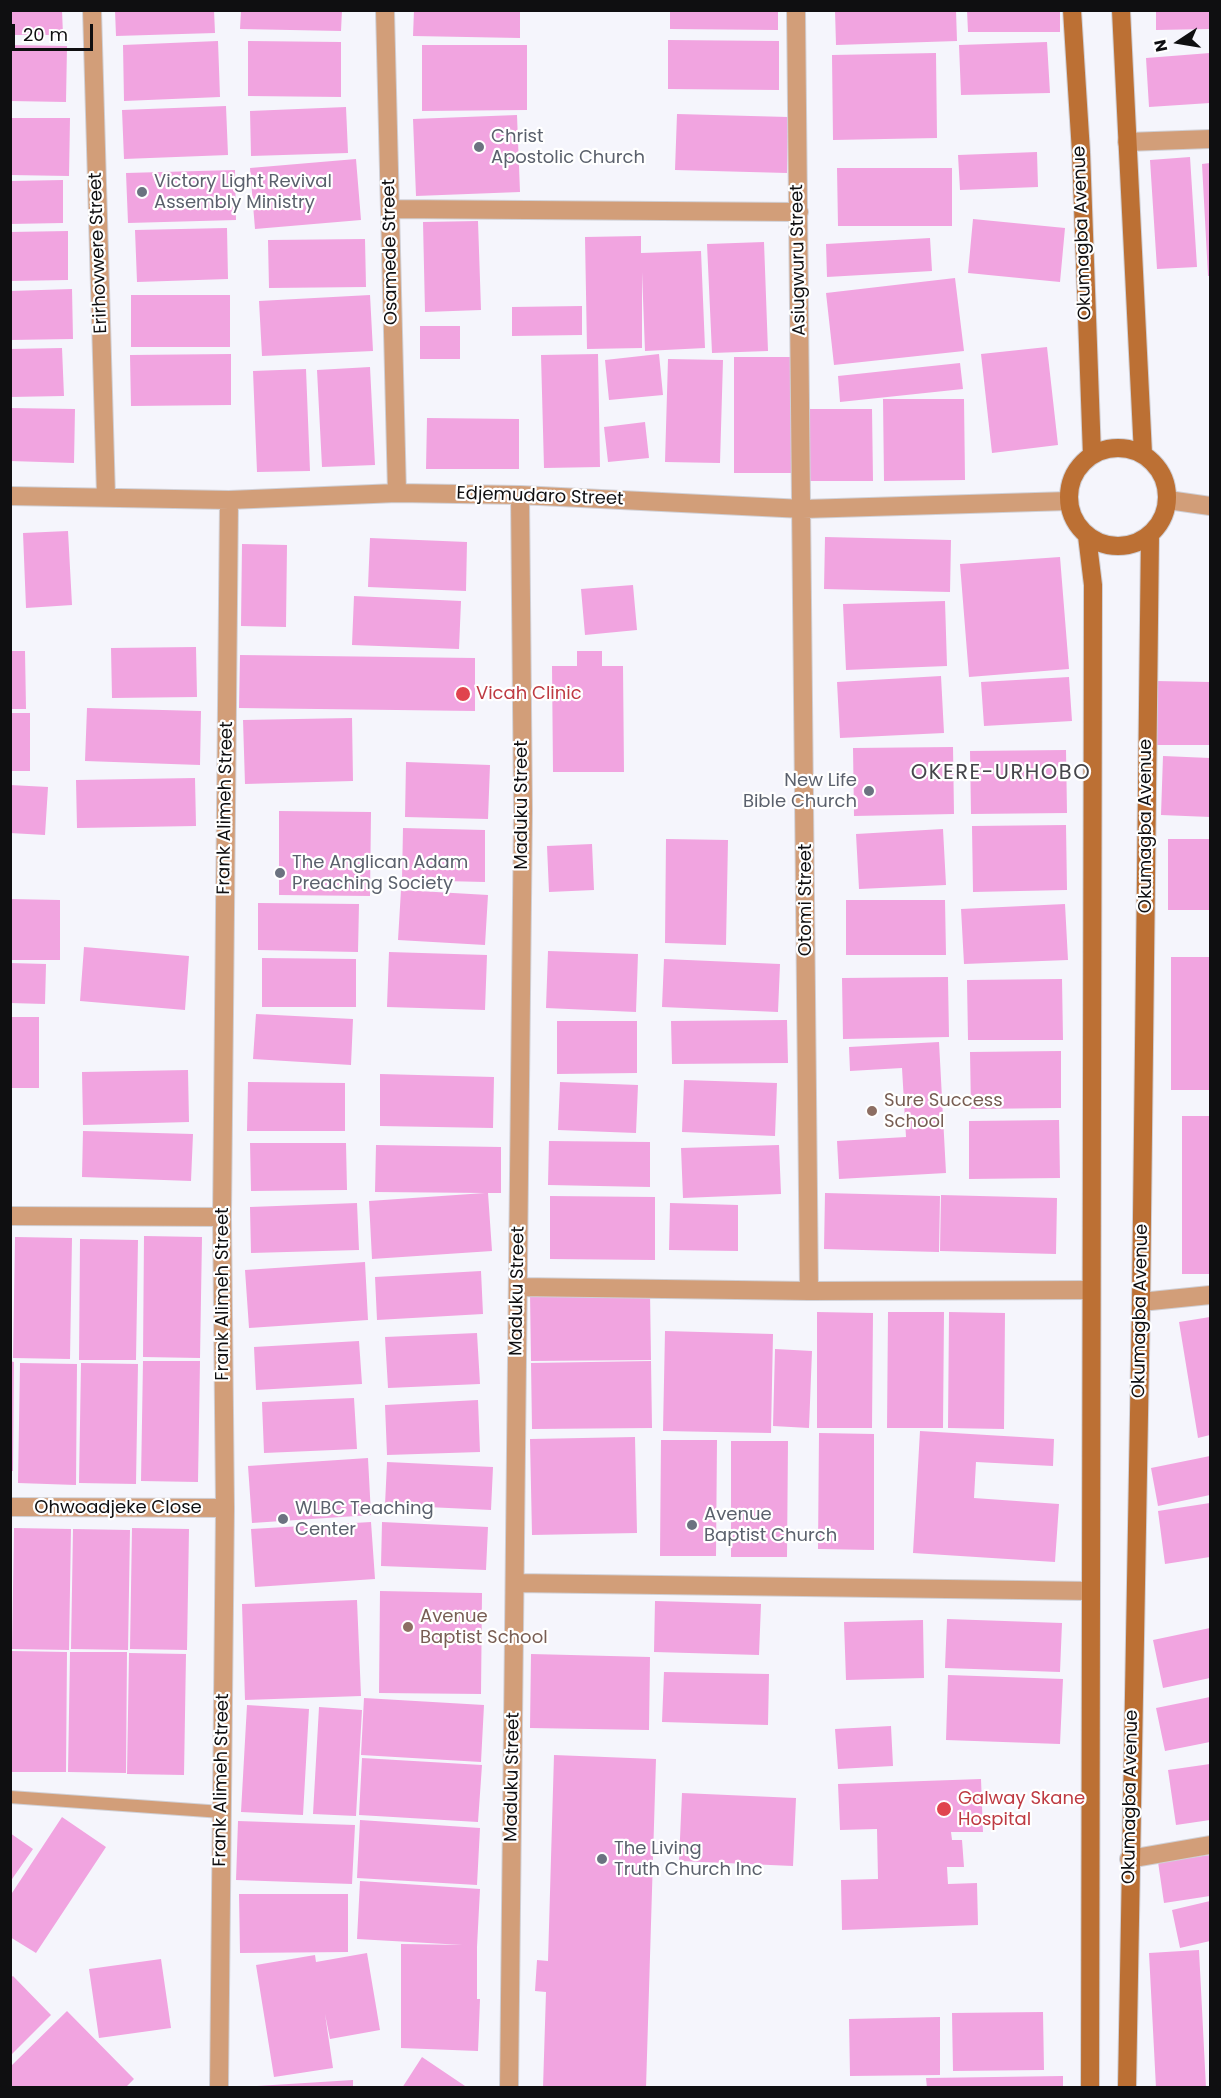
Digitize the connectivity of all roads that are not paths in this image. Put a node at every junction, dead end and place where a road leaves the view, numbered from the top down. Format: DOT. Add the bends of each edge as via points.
graph roads {
  1 [pos="92,10"];
  2 [pos="385,10"];
  3 [pos="796,10"];
  4 [pos="1071,10"];
  5 [pos="1122,10"];
  6 [pos="1210,139"];
  7 [pos="1127,142"];
  8 [pos="390,209"];
  9 [pos="799,212"];
  10 [pos="1143,454"];
  11 [pos="1092,455"];
  12 [pos="397,493"];
  13 [pos="520,495"];
  14 [pos="10,496"];
  15 [pos="106,496"];
  16 [pos="229,500"];
  17 [pos="1168,500"];
  18 [pos="1069,501"];
  19 [pos="1210,506"];
  20 [pos="803,509"];
  21 [pos="1087,536"];
  22 [pos="1150,536"];
  23 [pos="10,1216"];
  24 [pos="222,1217"];
  25 [pos="519,1287"];
  26 [pos="1090,1290"];
  27 [pos="809,1291"];
  28 [pos="1210,1295"];
  29 [pos="1142,1302"];
  30 [pos="10,1507"];
  31 [pos="225,1508"];
  32 [pos="515,1583"];
  33 [pos="1091,1591"];
  34 [pos="10,1797"];
  35 [pos="222,1812"];
  36 [pos="1210,1845"];
  37 [pos="1129,1859"];
  38 [pos="219,2088"];
  39 [pos="508,2088"];
  40 [pos="1090,2088"];
  41 [pos="1126,2088"];
  1 -- 15 [label="street, Erirhovwere Street"];
  2 -- 8 [label="street, Osamede Street"];
  3 -- 9 [label="street, Asiugwuru Street"];
  4 -- 11 [label="main road, Okumagba Avenue"];
  5 -- 7 [label="main road"];
  6 -- 7 [label="street"];
  7 -- 10 [label="main road"];
  8 -- 9 [label="street"];
  8 -- 12 [label="street, Osamede Street"];
  9 -- 20 [label="street, Asiugwuru Street"];
  10 -- 11 [label="main road" via="1117,447"];
  10 -- 17 [label="main road" via="1162,474"];
  11 -- 18 [label="main road" via="1074,474"];
  12 -- 13 [label="street, Edjemudaro Street"];
  12 -- 16 [label="street, Edjemudaro Street"];
  13 -- 20 [label="street, Edjemudaro Street"];
  13 -- 25 [label="street, Maduku Street" via="523,810"];
  14 -- 15 [label="street, Edjemudaro Street"];
  15 -- 16 [label="street, Edjemudaro Street"];
  16 -- 24 [label="street, Frank Alimeh Street"];
  17 -- 19 [label="street"];
  17 -- 22 [label="main road" via="1165,514"];
  18 -- 20 [label="street, Edjemudaro Street"];
  18 -- 21 [label="main road" via="1078,526"];
  20 -- 27 [label="street, Otomi Street"];
  21 -- 22 [label="main road" via="1119,547 1131,546"];
  21 -- 26 [label="main road, Okumagba Avenue" via="1093,585"];
  22 -- 29 [label="main road, Okumagba Avenue"];
  23 -- 24 [label="street"];
  24 -- 31 [label="street, Frank Alimeh Street"];
  25 -- 27 [label="street"];
  25 -- 32 [label="street, Maduku Street"];
  26 -- 27 [label="street"];
  26 -- 33 [label="main road, Okumagba Avenue"];
  28 -- 29 [label="street"];
  29 -- 37 [label="main road, Okumagba Avenue"];
  30 -- 31 [label="street, Ohwoadjeke Close"];
  31 -- 35 [label="street, Frank Alimeh Street"];
  32 -- 33 [label="street"];
  32 -- 39 [label="street, Maduku Street"];
  33 -- 40 [label="main road, Okumagba Avenue"];
  34 -- 35 [label="lane"];
  35 -- 38 [label="street, Frank Alimeh Street"];
  36 -- 37 [label="street"];
  37 -- 41 [label="main road, Okumagba Avenue"];
}
